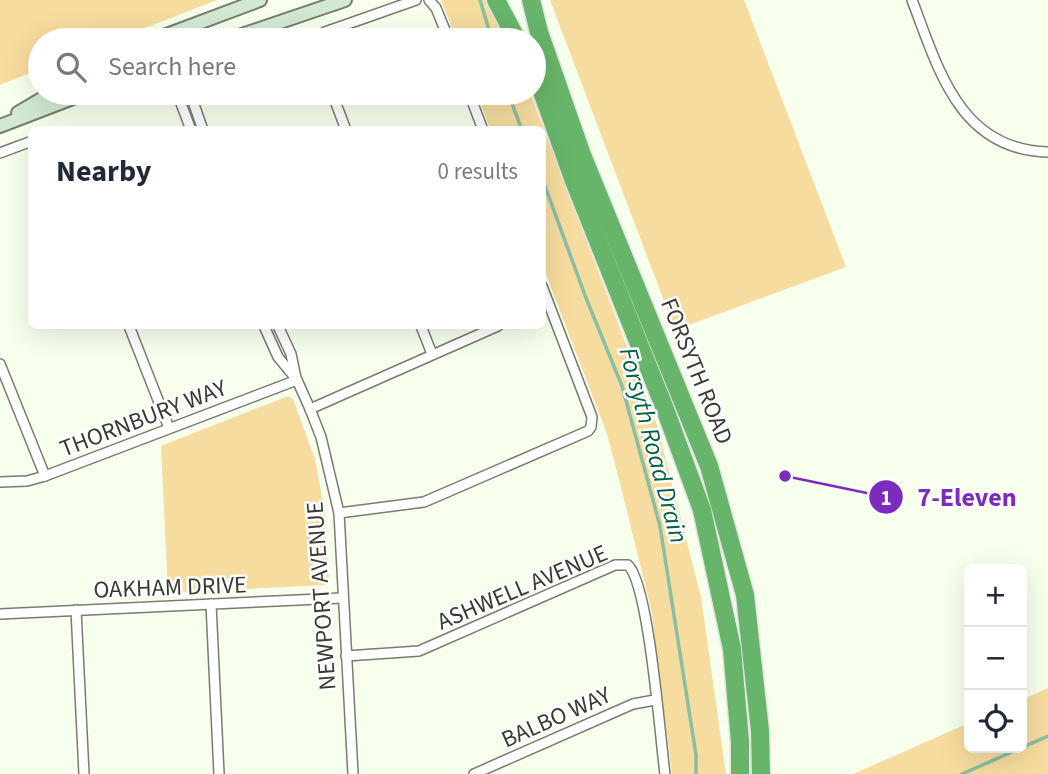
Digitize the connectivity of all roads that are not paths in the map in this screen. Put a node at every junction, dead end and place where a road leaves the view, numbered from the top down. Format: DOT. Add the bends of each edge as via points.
graph roads {
  1 [pos="260,0"];
  2 [pos="345,0"];
  3 [pos="416,0"];
  4 [pos="429,0"];
  5 [pos="496,0"];
  6 [pos="510,0"];
  7 [pos="531,0"];
  8 [pos="912,0"];
  9 [pos="185,28"];
  10 [pos="262,28"];
  11 [pos="336,28"];
  12 [pos="444,28"];
  13 [pos="511,28"];
  14 [pos="520,28"];
  15 [pos="538,28"];
  16 [pos="546,52"];
  17 [pos="546,103"];
  18 [pos="32,105"];
  19 [pos="54,105"];
  20 [pos="182,105"];
  21 [pos="195,105"];
  22 [pos="337,105"];
  23 [pos="474,105"];
  24 [pos="0,125"];
  25 [pos="189,126"];
  26 [pos="202,126"];
  27 [pos="344,126"];
  28 [pos="481,126"];
  29 [pos="28,142"];
  30 [pos="1048,152"];
  31 [pos="0,153"];
  32 [pos="546,305"];
  33 [pos="130,329"];
  34 [pos="265,329"];
  35 [pos="279,329"];
  36 [pos="422,329"];
  37 [pos="491,329"];
  38 [pos="432,354"];
  39 [pos="0,364"];
  40 [pos="297,380"];
  41 [pos="310,409"];
  42 [pos="169,428"];
  43 [pos="45,476"];
  44 [pos="0,482"];
  45 [pos="339,513"];
  46 [pos="342,598"];
  47 [pos="211,604"];
  48 [pos="76,610"];
  49 [pos="0,614"];
  50 [pos="748,627"];
  51 [pos="732,649"];
  52 [pos="346,656"];
  53 [pos="655,700"];
  54 [pos="84,774"];
  55 [pos="219,774"];
  56 [pos="353,774"];
  57 [pos="474,774"];
  58 [pos="664,774"];
  59 [pos="740,774"];
  60 [pos="761,774"];
  1 -- 9 [label="main road"];
  2 -- 10 [label="main road"];
  3 -- 11 [label="street"];
  4 -- 12 [label="street"];
  5 -- 13 [label="highway"];
  6 -- 14 [label="highway"];
  7 -- 15 [label="highway, FORSYTH ROAD"];
  8 -- 30 [label="street" via="948,90 968,118 1013,146"];
  16 -- 50 [label="highway, FORSYTH ROAD" via="582,155 709,466 745,595"];
  17 -- 51 [label="highway, FORSYTH ROAD" via="702,510"];
  18 -- 24 [label="main road"];
  19 -- 24 [label="main road"];
  20 -- 25 [label="street"];
  21 -- 26 [label="street"];
  22 -- 27 [label="street"];
  23 -- 28 [label="street"];
  29 -- 31 [label="street"];
  32 -- 45 [label="street" via="592,417 592,427 424,502"];
  33 -- 42 [label="street"];
  34 -- 40 [label="street, NEWPORT AVENUE" via="278,357"];
  35 -- 40 [label="street, NEWPORT AVENUE"];
  36 -- 38 [label="street"];
  37 -- 38 [label="street"];
  38 -- 41 [label="street"];
  39 -- 43 [label="street"];
  40 -- 41 [label="street, NEWPORT AVENUE"];
  40 -- 42 [label="street, THORNBURY WAY"];
  41 -- 45 [label="street, NEWPORT AVENUE"];
  42 -- 43 [label="street, THORNBURY WAY"];
  43 -- 44 [label="street, THORNBURY WAY"];
  45 -- 46 [label="street, NEWPORT AVENUE"];
  46 -- 47 [label="street, OAKHAM DRIVE"];
  46 -- 52 [label="street, NEWPORT AVENUE"];
  47 -- 48 [label="street, OAKHAM DRIVE"];
  47 -- 55 [label="street"];
  48 -- 49 [label="street, OAKHAM DRIVE"];
  48 -- 54 [label="street"];
  50 -- 51 [label="highway"];
  50 -- 60 [label="highway, FORSYTH ROAD" via="761,731"];
  51 -- 59 [label="highway, FORSYTH ROAD"];
  52 -- 53 [label="street, ASHWELL AVENUE" via="419,651 623,564 634,573 648,626"];
  52 -- 56 [label="street, NEWPORT AVENUE"];
  53 -- 57 [label="street, BALBO WAY" via="633,704"];
  53 -- 58 [label="street, ASHWELL AVENUE"];
}
